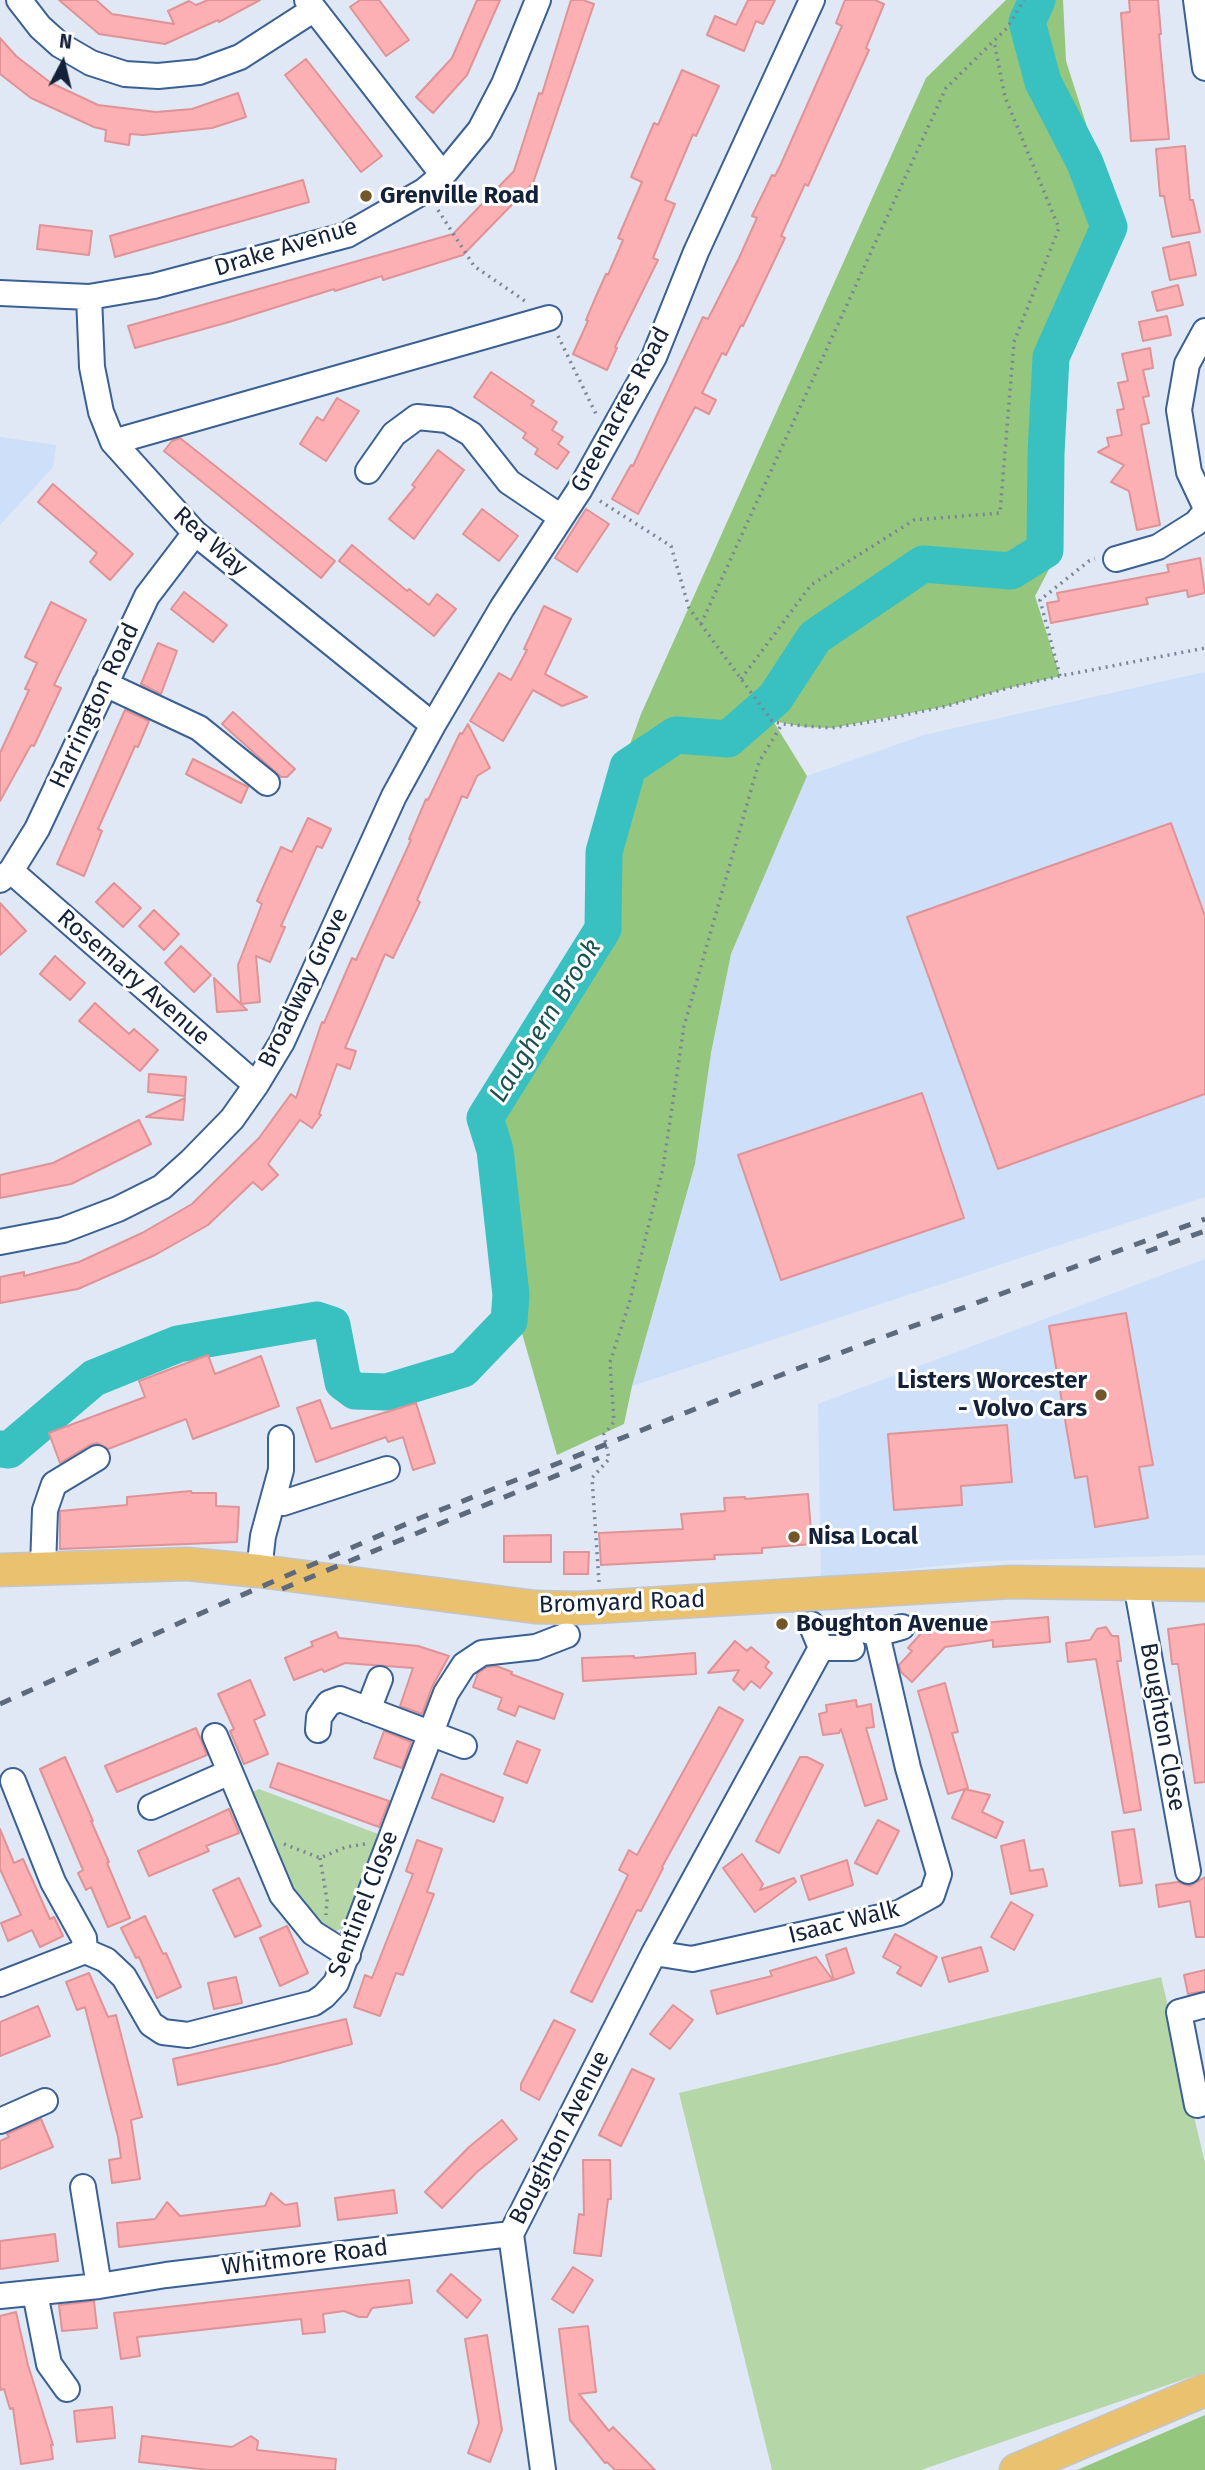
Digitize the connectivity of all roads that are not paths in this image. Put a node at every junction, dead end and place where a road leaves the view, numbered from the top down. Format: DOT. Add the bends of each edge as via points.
graph roads {
  1 [pos="19,0"];
  2 [pos="538,0"];
  3 [pos="811,0"];
  4 [pos="1196,0"];
  5 [pos="310,5"];
  6 [pos="1205,68"];
  7 [pos="443,175"];
  8 [pos="0,293"];
  9 [pos="89,297"];
  10 [pos="549,318"];
  11 [pos="1205,331"];
  12 [pos="113,442"];
  13 [pos="368,471"];
  14 [pos="1205,506"];
  15 [pos="1205,512"];
  16 [pos="561,517"];
  17 [pos="195,533"];
  18 [pos="1116,559"];
  19 [pos="105,684"];
  20 [pos="433,725"];
  21 [pos="267,783"];
  22 [pos="6,876"];
  23 [pos="256,1085"];
  24 [pos="0,1242"];
  25 [pos="281,1438"];
  26 [pos="97,1458"];
  27 [pos="387,1469"];
  28 [pos="273,1501"];
  29 [pos="43,1567"];
  30 [pos="0,1570"];
  31 [pos="259,1571"];
  32 [pos="1136,1584"];
  33 [pos="1205,1585"];
  34 [pos="581,1619"];
  35 [pos="811,1624"];
  36 [pos="902,1627"];
  37 [pos="863,1637"];
  38 [pos="821,1648"];
  39 [pos="380,1679"];
  40 [pos="368,1710"];
  41 [pos="318,1730"];
  42 [pos="430,1734"];
  43 [pos="215,1736"];
  44 [pos="464,1746"];
  45 [pos="230,1772"];
  46 [pos="16,1780"];
  47 [pos="151,1807"];
  48 [pos="1188,1871"];
  49 [pos="85,1951"];
  50 [pos="654,1953"];
  51 [pos="348,1955"];
  52 [pos="0,1984"];
  53 [pos="1205,2005"];
  54 [pos="45,2101"];
  55 [pos="1201,2104"];
  56 [pos="0,2121"];
  57 [pos="83,2187"];
  58 [pos="511,2234"];
  59 [pos="99,2286"];
  60 [pos="35,2292"];
  61 [pos="0,2296"];
  62 [pos="67,2389"];
  63 [pos="1205,2390"];
  64 [pos="542,2470"];
  65 [pos="1016,2470"];
  1 -- 5 [label="street" via="60,45 91,63 124,74 158,76 200,72 240,57"];
  2 -- 7 [label="street, Drake Avenue" via="480,130"];
  3 -- 16 [label="street, Greenacres Road" via="696,252 654,358"];
  4 -- 6 [label="street"];
  5 -- 7 [label="street"];
  7 -- 9 [label="street, Drake Avenue" via="425,191 346,235 154,286"];
  8 -- 9 [label="street, Drake Avenue"];
  9 -- 12 [label="street, Rea Way" via="92,367"];
  10 -- 12 [label="street"];
  11 -- 14 [label="street" via="1187,364 1179,410 1189,472"];
  12 -- 17 [label="street, Rea Way"];
  13 -- 16 [label="street" via="394,434 417,417 447,419 471,434 509,482"];
  15 -- 18 [label="street" via="1158,547"];
  16 -- 20 [label="street, Greenacres Road"];
  17 -- 19 [label="street, Harrington Road" via="147,596"];
  17 -- 20 [label="street, Rea Way"];
  19 -- 21 [label="street" via="199,728"];
  19 -- 22 [label="street, Harrington Road" via="37,829"];
  20 -- 23 [label="street, Broadway Grove" via="394,796 282,1042"];
  22 -- 23 [label="street, Rosemary Avenue"];
  23 -- 24 [label="street, Broadway Grove" via="232,1119 162,1186 64,1230"];
  25 -- 28 [label="street" via="281,1470"];
  26 -- 29 [label="street" via="54,1484 45,1510"];
  27 -- 28 [label="street" via="282,1503"];
  28 -- 31 [label="street"];
  29 -- 30 [label="main road, Bromyard Road"];
  29 -- 31 [label="main road, Bromyard Road" via="187,1564"];
  31 -- 34 [label="main road, Bromyard Road" via="535,1607"];
  32 -- 33 [label="main road, Bromyard Road"];
  32 -- 34 [label="main road, Bromyard Road" via="1011,1582"];
  32 -- 48 [label="street, Boughton Close"];
  34 -- 42 [label="street, Sentinel Close" via="536,1647 482,1653 464,1665 446,1693"];
  35 -- 38 [label="street"];
  36 -- 37 [label="street"];
  37 -- 38 [label="street"];
  37 -- 50 [label="street, Isaac Walk" via="939,1874 932,1895 899,1913 692,1959"];
  38 -- 50 [label="street, Boughton Avenue"];
  39 -- 40 [label="street"];
  40 -- 41 [label="street" via="340,1699 329,1703 319,1717"];
  40 -- 42 [label="street"];
  42 -- 44 [label="street"];
  42 -- 51 [label="street, Sentinel Close"];
  43 -- 45 [label="street"];
  45 -- 47 [label="street"];
  45 -- 51 [label="street" via="282,1895 313,1933"];
  46 -- 49 [label="street" via="53,1882 84,1938"];
  49 -- 51 [label="street, Sentinel Close" via="106,1960 124,1977 151,2024 163,2032 188,2035 314,2003 336,1983"];
  49 -- 52 [label="street"];
  50 -- 58 [label="street, Boughton Avenue"];
  53 -- 55 [label="street" via="1179,2012"];
  54 -- 56 [label="street"];
  57 -- 59 [label="street"];
  58 -- 59 [label="street, Whitmore Road"];
  58 -- 64 [label="street, Boughton Avenue"];
  59 -- 60 [label="street, Whitmore Road"];
  60 -- 61 [label="street, Whitmore Road"];
  60 -- 62 [label="street" via="49,2364"];
  63 -- 65 [label="main road"];
}
